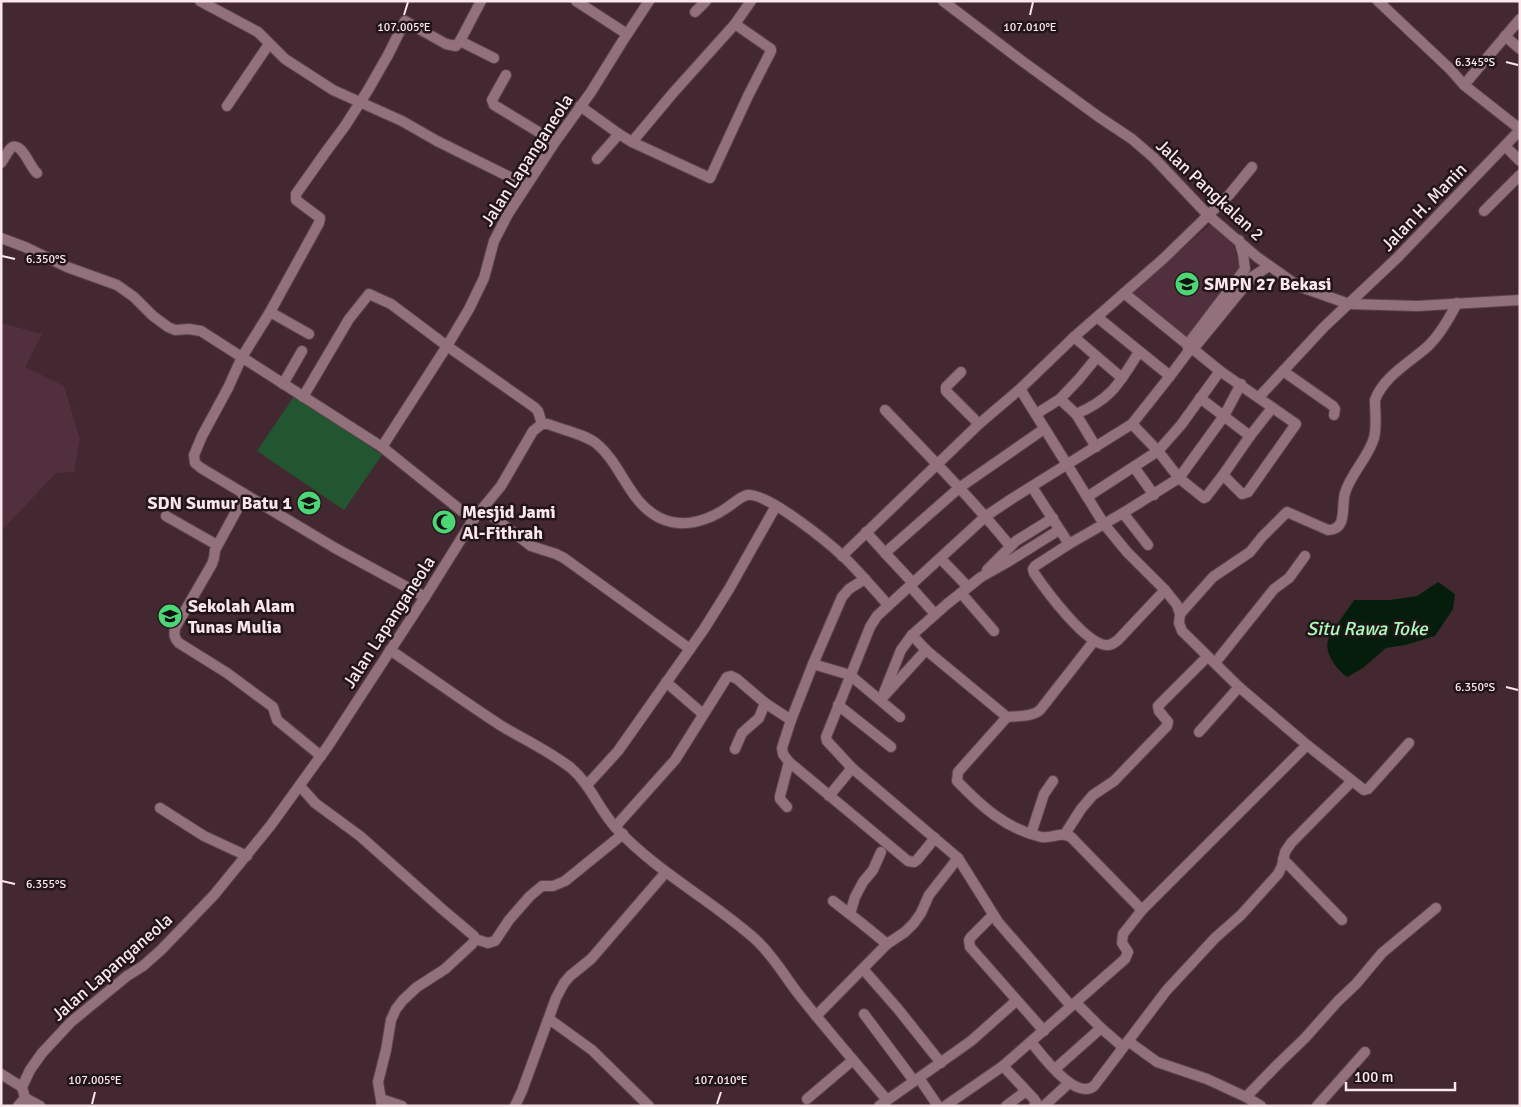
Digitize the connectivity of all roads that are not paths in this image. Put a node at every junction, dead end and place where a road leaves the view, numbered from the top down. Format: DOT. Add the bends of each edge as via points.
graph roads {
  1 [pos="200,1"];
  2 [pos="481,1"];
  3 [pos="576,1"];
  4 [pos="649,1"];
  5 [pos="751,1"];
  6 [pos="1378,1"];
  7 [pos="948,3"];
  8 [pos="1520,19"];
  9 [pos="734,24"];
  10 [pos="627,34"];
  11 [pos="1505,36"];
  12 [pos="460,41"];
  13 [pos="269,44"];
  14 [pos="1520,49"];
  15 [pos="494,58"];
  16 [pos="506,75"];
  17 [pos="1464,84"];
  18 [pos="360,102"];
  19 [pos="228,106"];
  20 [pos="580,106"];
  21 [pos="1520,130"];
  22 [pos="619,134"];
  23 [pos="555,142"];
  24 [pos="632,142"];
  25 [pos="1504,146"];
  26 [pos="597,159"];
  27 [pos="1520,161"];
  28 [pos="1,163"];
  29 [pos="1252,167"];
  30 [pos="37,173"];
  31 [pos="1520,175"];
  32 [pos="526,185"];
  33 [pos="1484,211"];
  34 [pos="1208,215"];
  35 [pos="1,238"];
  36 [pos="1239,240"];
  37 [pos="1269,266"];
  38 [pos="1248,274"];
  39 [pos="1124,293"];
  40 [pos="1520,300"];
  41 [pos="1457,303"];
  42 [pos="1349,304"];
  43 [pos="270,312"];
  44 [pos="1097,317"];
  45 [pos="309,334"];
  46 [pos="1074,338"];
  47 [pos="447,346"];
  48 [pos="1190,348"];
  49 [pos="302,351"];
  50 [pos="1140,352"];
  51 [pos="1096,356"];
  52 [pos="242,357"];
  53 [pos="1220,371"];
  54 [pos="1283,371"];
  55 [pos="961,372"];
  56 [pos="1170,376"];
  57 [pos="1122,378"];
  58 [pos="284,384"];
  59 [pos="1241,384"];
  60 [pos="1020,389"];
  61 [pos="303,397"];
  62 [pos="1259,397"];
  63 [pos="1200,398"];
  64 [pos="1060,399"];
  65 [pos="1272,408"];
  66 [pos="885,410"];
  67 [pos="1036,414"];
  68 [pos="1076,414"];
  69 [pos="1334,415"];
  70 [pos="1224,416"];
  71 [pos="542,424"];
  72 [pos="979,424"];
  73 [pos="1132,424"];
  74 [pos="1044,429"];
  75 [pos="1250,436"];
  76 [pos="382,447"];
  77 [pos="1096,447"];
  78 [pos="1158,451"];
  79 [pos="938,464"];
  80 [pos="1066,465"];
  81 [pos="1134,467"];
  82 [pos="1223,475"];
  83 [pos="1178,478"];
  84 [pos="1032,487"];
  85 [pos="959,488"];
  86 [pos="245,495"];
  87 [pos="1154,495"];
  88 [pos="1087,497"];
  89 [pos="776,506"];
  90 [pos="483,508"];
  91 [pos="1124,513"];
  92 [pos="166,516"];
  93 [pos="986,516"];
  94 [pos="1053,518"];
  95 [pos="473,520"];
  96 [pos="1104,524"];
  97 [pos="1059,530"];
  98 [pos="866,532"];
  99 [pos="1069,544"];
  100 [pos="217,545"];
  101 [pos="1010,546"];
  102 [pos="1148,546"];
  103 [pos="886,553"];
  104 [pos="842,556"];
  105 [pos="1304,556"];
  106 [pos="941,559"];
  107 [pos="981,577"];
  108 [pos="865,579"];
  109 [pos="912,585"];
  110 [pos="964,590"];
  111 [pos="1165,590"];
  112 [pos="425,597"];
  113 [pos="888,605"];
  114 [pos="935,614"];
  115 [pos="1180,614"];
  116 [pos="994,631"];
  117 [pos="912,635"];
  118 [pos="1094,641"];
  119 [pos="690,649"];
  120 [pos="390,650"];
  121 [pos="926,650"];
  122 [pos="1211,660"];
  123 [pos="813,664"];
  124 [pos="850,676"];
  125 [pos="666,682"];
  126 [pos="1239,687"];
  127 [pos="881,700"];
  128 [pos="766,703"];
  129 [pos="838,705"];
  130 [pos="703,714"];
  131 [pos="900,717"];
  132 [pos="1007,717"];
  133 [pos="791,720"];
  134 [pos="1200,732"];
  135 [pos="1409,743"];
  136 [pos="1307,745"];
  137 [pos="891,747"];
  138 [pos="734,749"];
  139 [pos="321,756"];
  140 [pos="789,762"];
  141 [pos="852,768"];
  142 [pos="1053,781"];
  143 [pos="1352,781"];
  144 [pos="587,785"];
  145 [pos="300,786"];
  146 [pos="829,796"];
  147 [pos="787,807"];
  148 [pos="160,808"];
  149 [pos="619,831"];
  150 [pos="1031,834"];
  151 [pos="1065,834"];
  152 [pos="935,838"];
  153 [pos="881,852"];
  154 [pos="247,856"];
  155 [pos="958,858"];
  156 [pos="1283,859"];
  157 [pos="666,872"];
  158 [pos="833,901"];
  159 [pos="1436,908"];
  160 [pos="1142,910"];
  161 [pos="850,914"];
  162 [pos="993,915"];
  163 [pos="1342,920"];
  164 [pos="475,939"];
  165 [pos="887,944"];
  166 [pos="863,969"];
  167 [pos="1016,1001"];
  168 [pos="1074,1004"];
  169 [pos="864,1014"];
  170 [pos="816,1016"];
  171 [pos="549,1019"];
  172 [pos="1101,1028"];
  173 [pos="1044,1031"];
  174 [pos="1032,1042"];
  175 [pos="1126,1044"];
  176 [pos="1365,1052"];
  177 [pos="853,1060"];
  178 [pos="941,1063"];
  179 [pos="1003,1066"];
  180 [pos="1055,1069"];
  181 [pos="1,1074"];
  182 [pos="917,1080"];
  183 [pos="1069,1083"];
  184 [pos="1026,1091"];
  185 [pos="22,1097"];
  186 [pos="1246,1097"];
  187 [pos="807,1100"];
  188 [pos="381,1102"];
  189 [pos="883,1103"];
  190 [pos="1038,1105"];
  191 [pos="40,1106"];
  192 [pos="402,1106"];
  193 [pos="516,1106"];
  194 [pos="649,1106"];
  195 [pos="938,1106"];
  196 [pos="945,1106"];
  197 [pos="1006,1106"];
  198 [pos="1260,1106"];
  199 [pos="1317,1106"];
  1 -- 13 [label="street" via="258,32"];
  2 -- 12 [label="street"];
  3 -- 10 [label="street"];
  4 -- 10 [label="street, Jalan Lapanganeola"];
  5 -- 9 [label="street"];
  6 -- 17 [label="street"];
  7 -- 34 [label="street, Jalan Pangkalan 2" via="1045,78 1132,139"];
  8 -- 11 [label="street"];
  9 -- 24 [label="street"];
  9 -- 24 [label="street" via="771,50 710,178"];
  10 -- 20 [label="street, Jalan Lapanganeola"];
  11 -- 14 [label="street"];
  11 -- 17 [label="street"];
  12 -- 15 [label="street"];
  12 -- 18 [label="street" via="453,46 404,21 380,72"];
  13 -- 18 [label="street" via="334,90"];
  13 -- 19 [label="street"];
  16 -- 23 [label="street" via="492,100 494,105"];
  17 -- 21 [label="street"];
  18 -- 32 [label="street"];
  18 -- 43 [label="street" via="296,194 296,200 318,215 320,220"];
  20 -- 22 [label="street"];
  20 -- 23 [label="street, Jalan Lapanganeola"];
  21 -- 25 [label="street, Jalan H. Manin"];
  22 -- 24 [label="street"];
  22 -- 26 [label="street"];
  23 -- 32 [label="street, Jalan Lapanganeola"];
  25 -- 27 [label="street"];
  25 -- 42 [label="street, Jalan H. Manin"];
  28 -- 30 [label="street" via="11,148 19,147"];
  29 -- 34 [label="street"];
  31 -- 33 [label="street"];
  32 -- 47 [label="street, Jalan Lapanganeola" via="502,224 484,278"];
  34 -- 36 [label="street, Jalan Pangkalan 2"];
  34 -- 39 [label="street"];
  35 -- 52 [label="street" via="117,285 168,327 201,331"];
  36 -- 37 [label="street, Jalan Pangkalan 2"];
  36 -- 38 [label="street"];
  37 -- 38 [label="street"];
  37 -- 42 [label="street, Jalan Pangkalan 2" via="1298,286"];
  38 -- 48 [label="street"];
  39 -- 44 [label="street"];
  39 -- 48 [label="street"];
  40 -- 41 [label="street, Jalan Pangkalan 2"];
  41 -- 42 [label="street, Jalan Pangkalan 2" via="1416,306"];
  41 -- 115 [label="street" via="1428,346 1386,382 1377,395 1374,438 1348,483 1338,528 1328,530 1287,512 1250,552 1213,577"];
  42 -- 54 [label="street, Jalan H. Manin"];
  43 -- 45 [label="street"];
  43 -- 52 [label="street"];
  44 -- 46 [label="street"];
  44 -- 50 [label="street"];
  46 -- 51 [label="street"];
  46 -- 60 [label="street"];
  47 -- 61 [label="street" via="391,304 369,294 353,313"];
  47 -- 71 [label="street" via="534,407"];
  47 -- 76 [label="street, Jalan Lapanganeola"];
  48 -- 53 [label="street"];
  48 -- 56 [label="street"];
  49 -- 58 [label="street"];
  50 -- 56 [label="street"];
  50 -- 57 [label="street"];
  51 -- 57 [label="street"];
  51 -- 64 [label="street"];
  52 -- 58 [label="street"];
  52 -- 86 [label="street" via="202,436 194,459 197,465"];
  53 -- 59 [label="street"];
  53 -- 63 [label="street"];
  54 -- 62 [label="street, Jalan H. Manin"];
  54 -- 69 [label="street" via="1332,405"];
  55 -- 72 [label="street" via="946,391"];
  56 -- 73 [label="street"];
  57 -- 68 [label="street" via="1106,398"];
  58 -- 61 [label="street"];
  59 -- 62 [label="street"];
  59 -- 70 [label="street"];
  60 -- 67 [label="street"];
  60 -- 72 [label="street"];
  61 -- 76 [label="street"];
  62 -- 65 [label="street"];
  63 -- 70 [label="street"];
  63 -- 78 [label="street"];
  64 -- 67 [label="street"];
  64 -- 68 [label="street"];
  65 -- 75 [label="street"];
  65 -- 82 [label="street" via="1296,424 1279,450 1245,494"];
  66 -- 79 [label="street"];
  67 -- 74 [label="street"];
  68 -- 77 [label="street"];
  70 -- 75 [label="street"];
  70 -- 83 [label="street"];
  71 -- 89 [label="street" via="595,442 638,500 654,514 674,523 702,520 747,495"];
  71 -- 90 [label="street, Jalan Lapanganeola" via="533,431 508,476"];
  72 -- 79 [label="street"];
  73 -- 77 [label="street"];
  73 -- 78 [label="street"];
  74 -- 80 [label="street"];
  74 -- 85 [label="street"];
  75 -- 82 [label="street"];
  76 -- 95 [label="street"];
  77 -- 80 [label="street"];
  78 -- 81 [label="street"];
  78 -- 83 [label="street"];
  79 -- 85 [label="street"];
  79 -- 98 [label="street"];
  80 -- 84 [label="street"];
  80 -- 88 [label="street"];
  81 -- 87 [label="street"];
  81 -- 88 [label="street"];
  82 -- 83 [label="street" via="1204,498"];
  83 -- 87 [label="street"];
  84 -- 93 [label="street"];
  84 -- 94 [label="street"];
  85 -- 93 [label="street"];
  85 -- 103 [label="street"];
  86 -- 100 [label="street"];
  86 -- 112 [label="street"];
  87 -- 91 [label="street"];
  88 -- 96 [label="street"];
  89 -- 104 [label="street"];
  89 -- 119 [label="street"];
  90 -- 95 [label="street, Jalan Lapanganeola"];
  90 -- 119 [label="street" via="531,546 564,558"];
  91 -- 96 [label="street"];
  91 -- 102 [label="street"];
  92 -- 100 [label="street"];
  93 -- 101 [label="street"];
  93 -- 106 [label="street"];
  94 -- 97 [label="street"];
  94 -- 101 [label="street"];
  95 -- 112 [label="street, Jalan Lapanganeola"];
  96 -- 99 [label="street"];
  96 -- 111 [label="street"];
  97 -- 99 [label="street"];
  97 -- 107 [label="street"];
  98 -- 103 [label="street"];
  98 -- 104 [label="street"];
  99 -- 118 [label="street" via="1035,566 1034,573 1057,605"];
  100 -- 139 [label="street" via="212,564 175,628 175,639 273,707 277,720"];
  101 -- 107 [label="street"];
  103 -- 109 [label="street"];
  104 -- 108 [label="street"];
  105 -- 122 [label="street" via="1289,578 1274,589"];
  106 -- 109 [label="street"];
  106 -- 110 [label="street"];
  107 -- 110 [label="street"];
  108 -- 113 [label="street"];
  108 -- 123 [label="street" via="849,588 842,597"];
  109 -- 113 [label="street"];
  109 -- 114 [label="street"];
  110 -- 114 [label="street"];
  110 -- 116 [label="street"];
  111 -- 115 [label="street"];
  111 -- 118 [label="street" via="1113,644 1106,646"];
  112 -- 120 [label="street, Jalan Lapanganeola"];
  113 -- 124 [label="street" via="873,621"];
  114 -- 117 [label="street"];
  115 -- 122 [label="street" via="1182,631"];
  117 -- 121 [label="street"];
  117 -- 127 [label="street" via="901,650"];
  118 -- 132 [label="street" via="1036,714"];
  119 -- 125 [label="street"];
  120 -- 139 [label="street, Jalan Lapanganeola"];
  120 -- 144 [label="street" via="498,724 558,758"];
  121 -- 127 [label="street"];
  121 -- 132 [label="street"];
  122 -- 126 [label="street"];
  122 -- 151 [label="street" via="1158,706 1168,722 1167,726 1114,781 1088,800"];
  123 -- 124 [label="street"];
  123 -- 133 [label="street"];
  124 -- 127 [label="street"];
  124 -- 129 [label="street"];
  125 -- 130 [label="street"];
  125 -- 144 [label="street" via="618,751"];
  126 -- 134 [label="street"];
  126 -- 136 [label="street"];
  127 -- 131 [label="street"];
  128 -- 130 [label="street" via="729,676"];
  128 -- 133 [label="street"];
  128 -- 138 [label="street" via="759,718 742,733"];
  129 -- 137 [label="street"];
  129 -- 141 [label="street" via="826,737"];
  130 -- 149 [label="street" via="675,760"];
  132 -- 150 [label="street" via="958,772 957,781 994,816"];
  133 -- 140 [label="street" via="782,748"];
  135 -- 143 [label="street" via="1367,790"];
  136 -- 143 [label="street"];
  136 -- 160 [label="street"];
  139 -- 145 [label="street, Jalan Lapanganeola"];
  140 -- 146 [label="street"];
  140 -- 147 [label="street" via="780,796"];
  141 -- 146 [label="street"];
  141 -- 152 [label="street"];
  142 -- 150 [label="street" via="1045,791"];
  143 -- 156 [label="street" via="1297,836"];
  144 -- 149 [label="street"];
  145 -- 154 [label="street, Jalan Lapanganeola"];
  145 -- 164 [label="street" via="315,803 360,836"];
  146 -- 152 [label="street" via="908,861 917,860"];
  148 -- 154 [label="street" via="204,836"];
  149 -- 157 [label="street"];
  149 -- 164 [label="street" via="565,881 542,886 530,896 495,941 488,943"];
  150 -- 151 [label="street" via="1044,838"];
  151 -- 160 [label="street" via="1076,841"];
  152 -- 155 [label="street"];
  153 -- 161 [label="street" via="863,882"];
  154 -- 185 [label="street, Jalan Lapanganeola" via="161,950 71,1022 42,1053 30,1070"];
  155 -- 162 [label="street"];
  155 -- 165 [label="street" via="929,895 914,923"];
  156 -- 163 [label="street"];
  156 -- 175 [label="street" via="1278,874 1188,966"];
  157 -- 170 [label="street" via="756,940"];
  157 -- 171 [label="street" via="591,959 564,983"];
  158 -- 161 [label="street"];
  159 -- 186 [label="street" via="1382,952 1356,984"];
  160 -- 168 [label="street" via="1123,934 1122,943 1128,952 1126,957"];
  161 -- 165 [label="street"];
  162 -- 167 [label="street" via="971,937 970,947"];
  162 -- 168 [label="street"];
  164 -- 188 [label="street" via="445,969 418,987 396,1009 378,1082"];
  165 -- 166 [label="street"];
  166 -- 170 [label="street"];
  166 -- 178 [label="street"];
  167 -- 173 [label="street"];
  167 -- 178 [label="street"];
  168 -- 172 [label="street"];
  168 -- 173 [label="street"];
  169 -- 182 [label="street"];
  170 -- 177 [label="street"];
  171 -- 193 [label="street"];
  171 -- 194 [label="street" via="592,1050"];
  172 -- 175 [label="street"];
  172 -- 180 [label="street"];
  173 -- 174 [label="street"];
  174 -- 179 [label="street"];
  174 -- 180 [label="street"];
  175 -- 183 [label="street" via="1090,1089"];
  175 -- 186 [label="street" via="1157,1062"];
  176 -- 199 [label="street"];
  177 -- 187 [label="street"];
  177 -- 189 [label="street"];
  178 -- 182 [label="street"];
  179 -- 184 [label="street"];
  179 -- 196 [label="street"];
  180 -- 183 [label="street"];
  181 -- 185 [label="street"];
  182 -- 189 [label="street"];
  182 -- 195 [label="street"];
  183 -- 190 [label="street"];
  184 -- 190 [label="street"];
  184 -- 197 [label="street"];
  185 -- 191 [label="street"];
  186 -- 198 [label="street"];
  188 -- 192 [label="street"];
}
